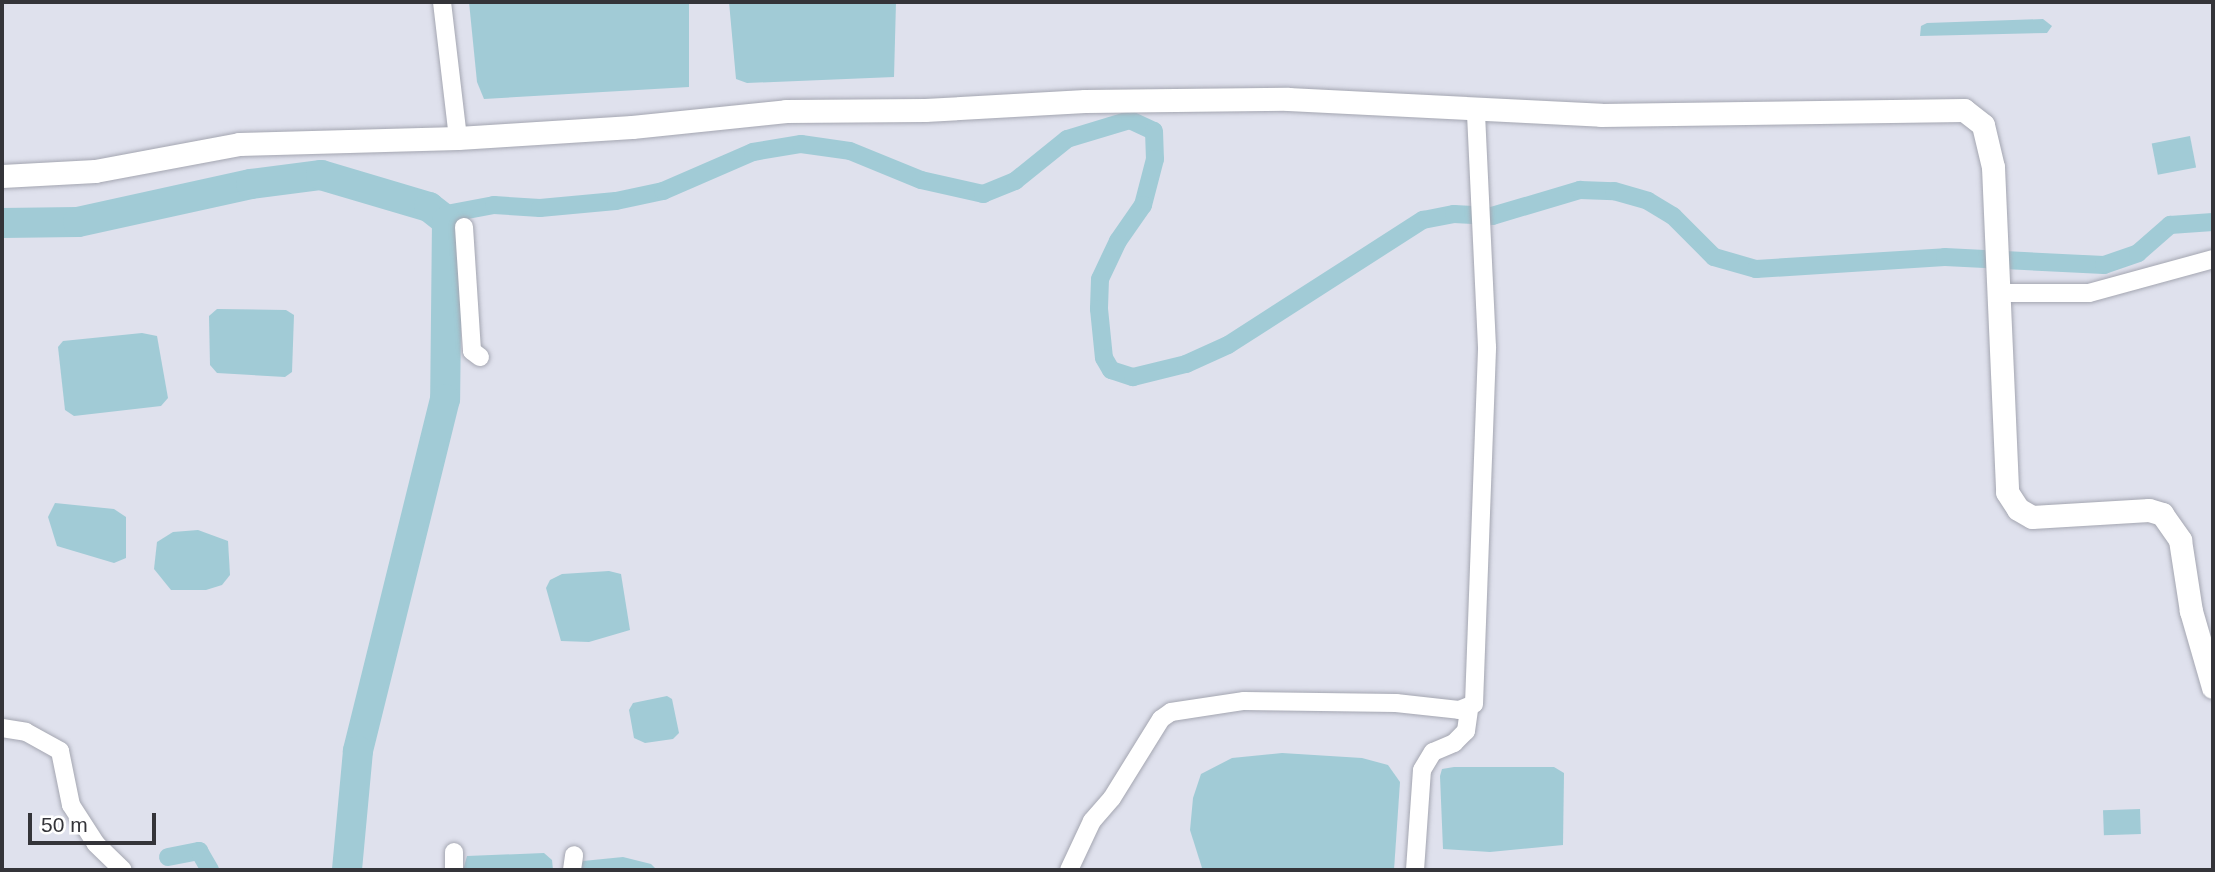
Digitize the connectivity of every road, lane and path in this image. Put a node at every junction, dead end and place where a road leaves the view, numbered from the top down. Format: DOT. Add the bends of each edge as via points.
graph roads {
  1 [pos="442,2"];
  2 [pos="1476,111"];
  3 [pos="458,138"];
  4 [pos="2,176"];
  5 [pos="464,227"];
  6 [pos="2213,259"];
  7 [pos="2001,285"];
  8 [pos="480,357"];
  9 [pos="2213,687"];
  10 [pos="1469,709"];
  11 [pos="2,728"];
  12 [pos="122,870"];
  13 [pos="1069,870"];
  14 [pos="1415,870"];
  1 -- 3 [label="street"];
  2 -- 3 [label="street" via="1332,100 1177,98 925,110 786,111"];
  2 -- 7 [label="street" via="1601,115 1964,110 1977,117 1990,143"];
  2 -- 10 [label="street" via="1487,347 1476,693"];
  3 -- 4 [label="street" via="239,144 94,171"];
  5 -- 8 [label="street" via="472,351"];
  6 -- 7 [label="street" via="2089,293"];
  7 -- 9 [label="street" via="2007,492 2018,509 2032,517 2149,510 2162,514 2180,540 2194,622"];
  10 -- 13 [label="street" via="1244,701 1171,712 1161,719 1112,798 1092,821"];
  10 -- 14 [label="street" via="1466,731 1454,743 1433,752 1422,770"];
  11 -- 12 [label="street" via="26,732 60,751 71,805 96,844"];
}
